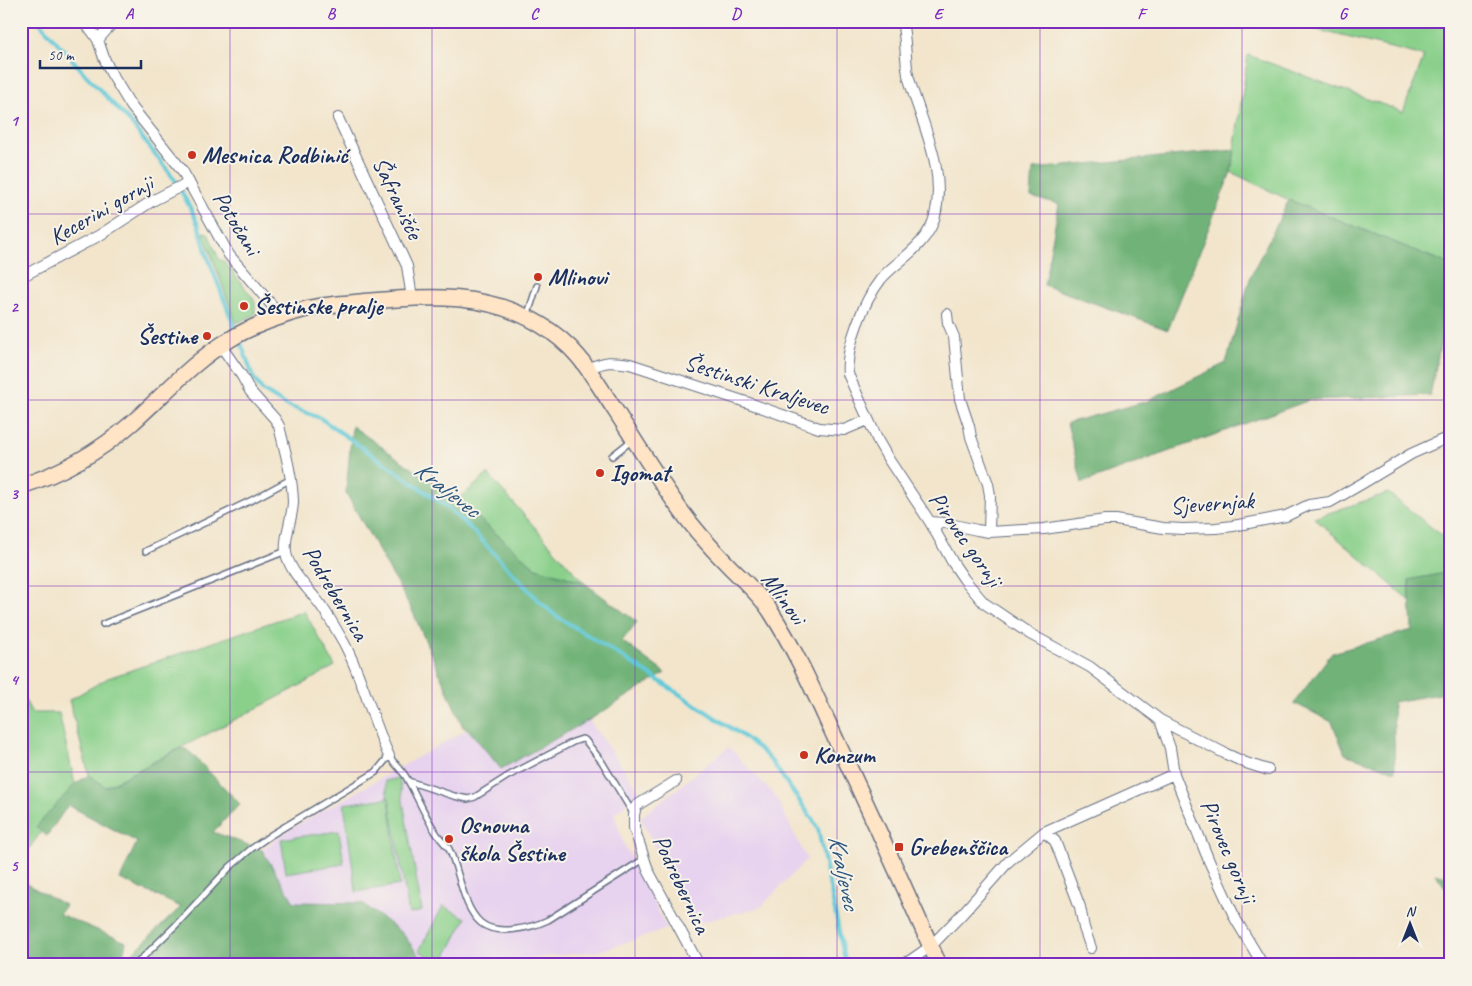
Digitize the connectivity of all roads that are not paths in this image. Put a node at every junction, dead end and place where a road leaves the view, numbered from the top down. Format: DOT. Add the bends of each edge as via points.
graph roads {
  1 [pos="82,21"];
  2 [pos="114,21"];
  3 [pos="902,21"];
  4 [pos="98,40"];
  5 [pos="338,118"];
  6 [pos="186,184"];
  7 [pos="21,277"];
  8 [pos="537,286"];
  9 [pos="412,298"];
  10 [pos="947,314"];
  11 [pos="281,317"];
  12 [pos="527,317"];
  13 [pos="233,338"];
  14 [pos="588,368"];
  15 [pos="868,420"];
  16 [pos="1451,436"];
  17 [pos="634,440"];
  18 [pos="612,456"];
  19 [pos="292,478"];
  20 [pos="21,486"];
  21 [pos="930,522"];
  22 [pos="989,532"];
  23 [pos="146,551"];
  24 [pos="286,551"];
  25 [pos="103,624"];
  26 [pos="1160,720"];
  27 [pos="389,756"];
  28 [pos="1268,770"];
  29 [pos="1174,774"];
  30 [pos="408,781"];
  31 [pos="676,781"];
  32 [pos="634,815"];
  33 [pos="1044,832"];
  34 [pos="644,859"];
  35 [pos="931,946"];
  36 [pos="1091,948"];
  37 [pos="135,965"];
  38 [pos="699,965"];
  39 [pos="900,965"];
  40 [pos="939,965"];
  41 [pos="1263,965"];
  1 -- 4 [label="street, Potočani"];
  2 -- 4 [label="street"];
  3 -- 15 [label="street, Šestinski Kraljevec" via="908,75 935,157 938,184 931,226 914,250 877,285 851,340 848,374"];
  4 -- 6 [label="street, Potočani" via="108,66 131,106 182,170"];
  5 -- 9 [label="street, Šafranišće" via="402,253"];
  6 -- 7 [label="street, Kecerini gornji"];
  6 -- 11 [label="street, Potočani" via="229,255"];
  8 -- 12 [label="lane"];
  9 -- 11 [label="main road, Mlinovi" via="332,304"];
  9 -- 12 [label="main road, Mlinovi" via="484,301"];
  10 -- 22 [label="street" via="954,337 960,399 988,484"];
  11 -- 13 [label="main road, Mlinovi"];
  12 -- 14 [label="main road, Mlinovi" via="562,340"];
  13 -- 19 [label="street, Podrebernica" via="242,376 278,426"];
  13 -- 20 [label="main road, Mlinovi" via="190,369 112,439 65,468"];
  14 -- 15 [label="street, Šestinski Kraljevec" via="610,361 630,364 818,428 844,430"];
  14 -- 17 [label="main road, Mlinovi"];
  15 -- 21 [label="street, Pirovec gornji" via="889,460"];
  16 -- 22 [label="street, Sjevernjak" via="1412,454 1330,502 1309,505 1286,516 1216,528 1171,529 1105,520 1044,529"];
  17 -- 18 [label="lane"];
  17 -- 35 [label="main road, Mlinovi" via="672,499 698,532 758,595 784,633 815,692"];
  19 -- 23 [label="lane"];
  19 -- 24 [label="street, Podrebernica" via="293,503"];
  21 -- 22 [label="street, Sjevernjak"];
  21 -- 26 [label="street, Pirovec gornji" via="953,563 984,603 1030,634 1090,667"];
  24 -- 25 [label="lane"];
  24 -- 27 [label="street, Podrebernica" via="288,560 323,608 354,663"];
  26 -- 28 [label="street, Pirovec gornji" via="1224,753"];
  26 -- 29 [label="street, Pirovec gornji" via="1170,748"];
  27 -- 30 [label="lane"];
  27 -- 37 [label="lane" via="376,772 266,838 240,858"];
  29 -- 33 [label="street"];
  29 -- 41 [label="street, Pirovec gornji" via="1221,890"];
  30 -- 32 [label="lane" via="468,799 582,739 602,762"];
  30 -- 34 [label="lane" via="450,852 470,908 486,926 514,929 535,926"];
  31 -- 32 [label="street, Podrebernica" via="636,806"];
  32 -- 34 [label="street, Podrebernica" via="634,828"];
  33 -- 35 [label="street" via="1009,861"];
  33 -- 36 [label="street" via="1055,841 1080,907"];
  34 -- 38 [label="street, Podrebernica"];
  35 -- 39 [label="street"];
  35 -- 40 [label="main road, Mlinovi"];
}
